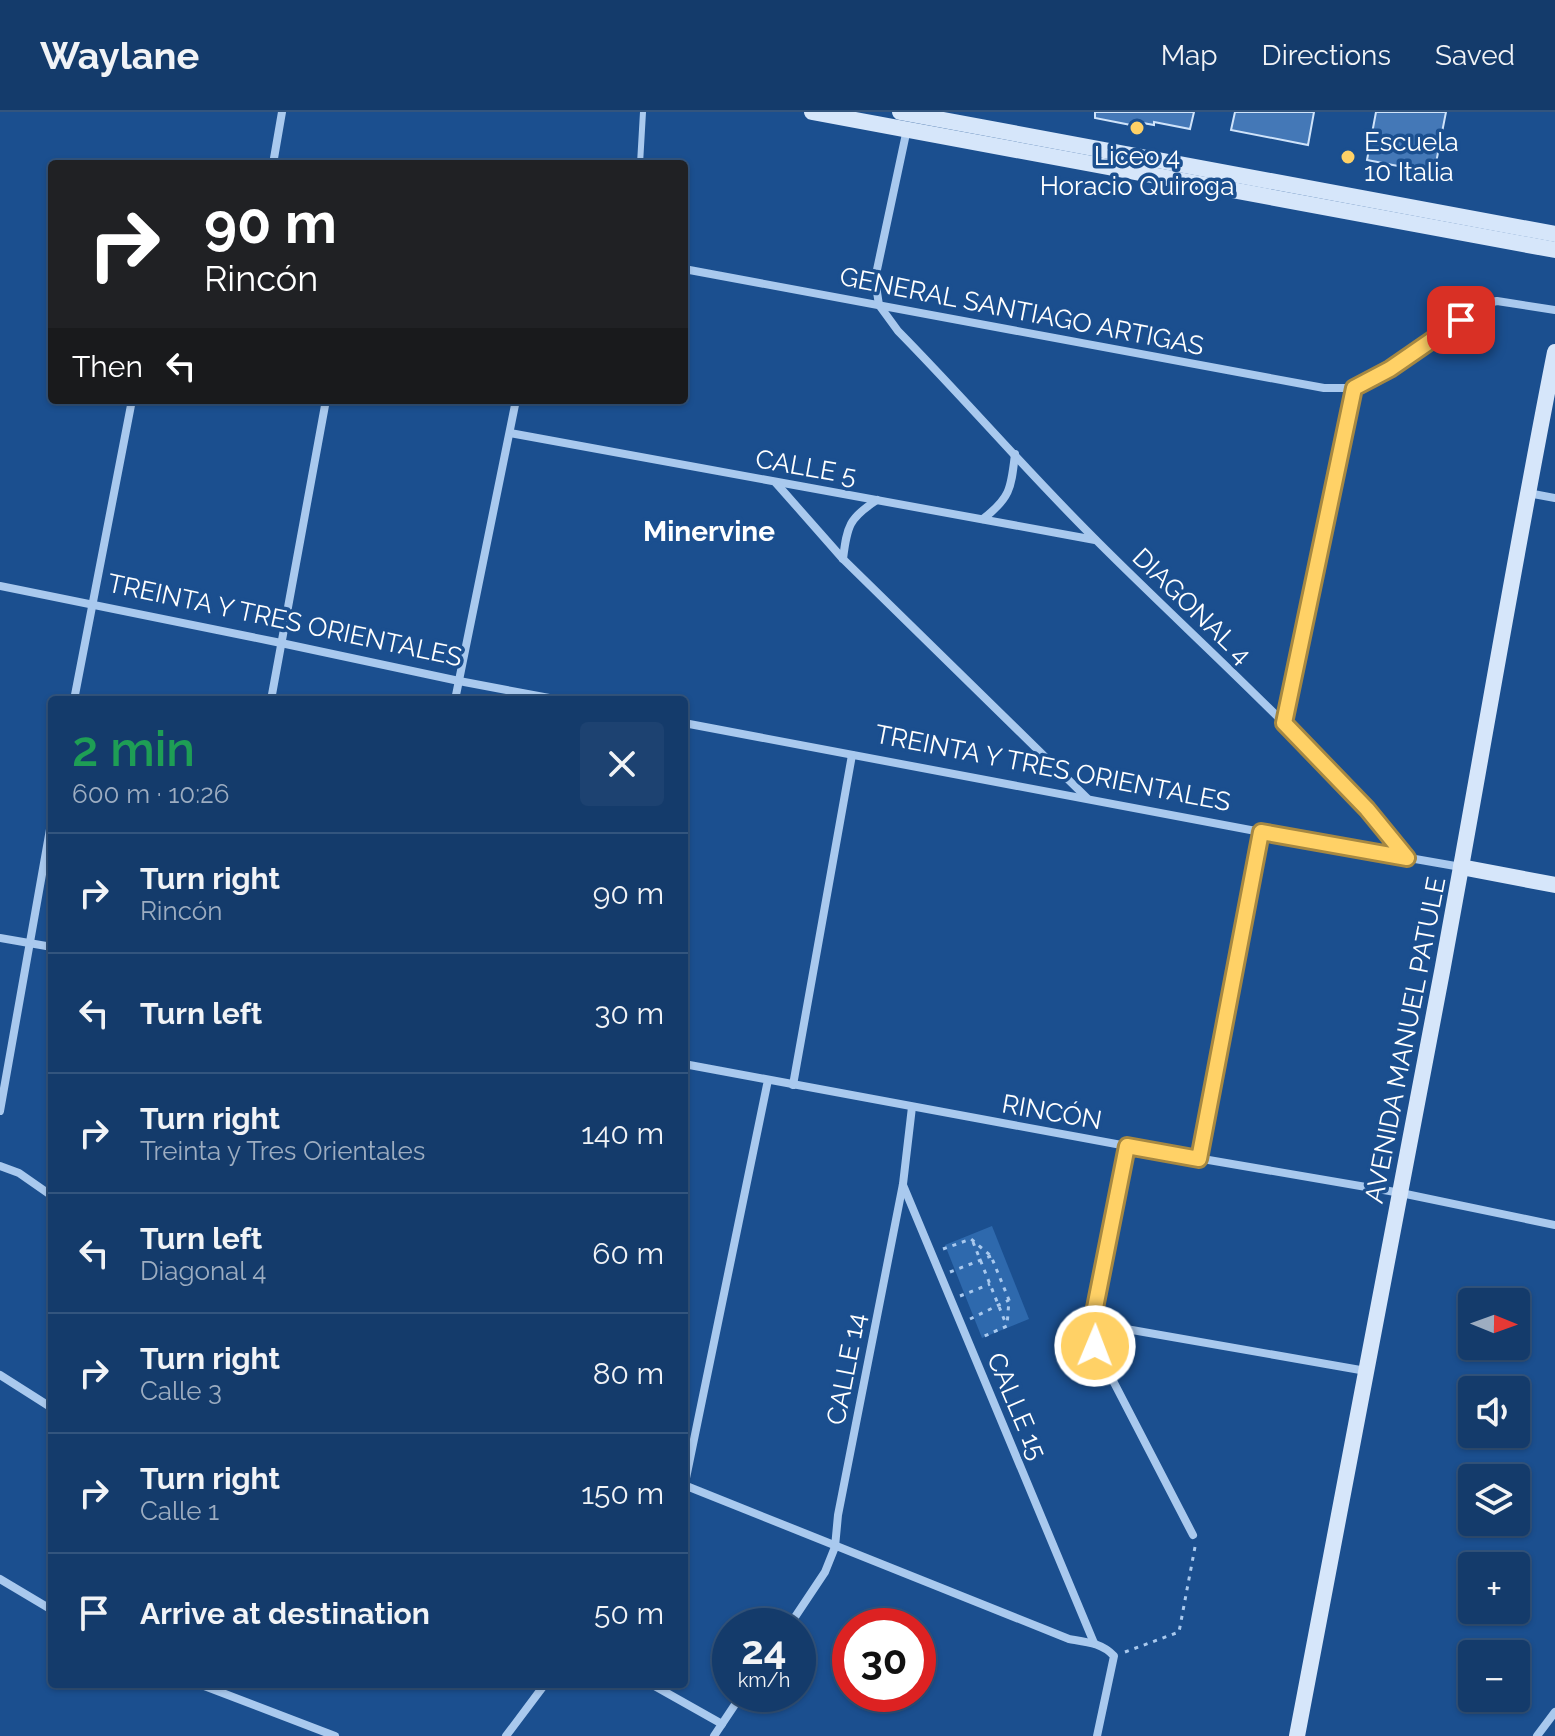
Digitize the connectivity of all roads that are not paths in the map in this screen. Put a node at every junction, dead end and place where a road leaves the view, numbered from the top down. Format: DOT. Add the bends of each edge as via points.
graph roads {
  1 [pos="282,112"];
  2 [pos="643,112"];
  3 [pos="812,112"];
  4 [pos="906,117"];
  5 [pos="274,160"];
  6 [pos="640,160"];
  7 [pos="1555,234"];
  8 [pos="1555,250"];
  9 [pos="688,270"];
  10 [pos="879,305"];
  11 [pos="1555,310"];
  12 [pos="1555,352"];
  13 [pos="1354,388"];
  14 [pos="131,404"];
  15 [pos="325,404"];
  16 [pos="515,404"];
  17 [pos="510,433"];
  18 [pos="1015,454"];
  19 [pos="775,483"];
  20 [pos="1527,493"];
  21 [pos="1555,498"];
  22 [pos="877,499"];
  23 [pos="983,519"];
  24 [pos="1095,540"];
  25 [pos="843,559"];
  26 [pos="0,586"];
  27 [pos="92,605"];
  28 [pos="281,643"];
  29 [pos="459,681"];
  30 [pos="75,696"];
  31 [pos="272,696"];
  32 [pos="456,696"];
  33 [pos="539,696"];
  34 [pos="1284,723"];
  35 [pos="688,724"];
  36 [pos="852,755"];
  37 [pos="1088,799"];
  38 [pos="1261,832"];
  39 [pos="48,840"];
  40 [pos="1407,858"];
  41 [pos="1461,867"];
  42 [pos="1555,885"];
  43 [pos="0,938"];
  44 [pos="29,943"];
  45 [pos="48,946"];
  46 [pos="688,1065"];
  47 [pos="768,1080"];
  48 [pos="793,1085"];
  49 [pos="912,1107"];
  50 [pos="0,1111"];
  51 [pos="1127,1146"];
  52 [pos="1199,1159"];
  53 [pos="1,1164"];
  54 [pos="903,1184"];
  55 [pos="48,1193"];
  56 [pos="1401,1193"];
  57 [pos="1555,1225"];
  58 [pos="1092,1323"];
  59 [pos="1366,1371"];
  60 [pos="0,1375"];
  61 [pos="48,1405"];
  62 [pos="688,1471"];
  63 [pos="688,1487"];
  64 [pos="1193,1535"];
  65 [pos="835,1547"];
  66 [pos="0,1579"];
  67 [pos="48,1608"];
  68 [pos="801,1608"];
  69 [pos="1094,1643"];
  70 [pos="220,1688"];
  71 [pos="542,1688"];
  72 [pos="658,1688"];
  73 [pos="730,1712"];
  74 [pos="1555,1712"];
  75 [pos="722,1724"];
  76 [pos="335,1736"];
  77 [pos="506,1736"];
  78 [pos="714,1736"];
  79 [pos="1097,1736"];
  80 [pos="1297,1736"];
  81 [pos="1537,1736"];
  1 -- 5 [label="street"];
  2 -- 6 [label="lane"];
  3 -- 4 [label="street"];
  4 -- 7 [label="street"];
  4 -- 8 [label="street"];
  4 -- 10 [label="street" via="875,279"];
  9 -- 10 [label="street, GENERAL SANTIAGO ARTIGAS"];
  10 -- 13 [label="street, GENERAL SANTIAGO ARTIGAS" via="1324,388"];
  10 -- 18 [label="street, DIAGONAL 4"];
  11 -- 13 [label="street" via="1497,301 1484,304"];
  12 -- 20 [label="street, AVENIDA MANUEL PATULE"];
  13 -- 34 [label="street"];
  14 -- 27 [label="street"];
  15 -- 28 [label="street"];
  16 -- 17 [label="street"];
  17 -- 19 [label="street, CALLE 5"];
  17 -- 29 [label="street"];
  18 -- 23 [label="street" via="1011,485 1000,506"];
  18 -- 24 [label="street, DIAGONAL 4"];
  19 -- 22 [label="street, CALLE 5"];
  19 -- 25 [label="street"];
  20 -- 21 [label="street"];
  20 -- 41 [label="street, AVENIDA MANUEL PATULE"];
  22 -- 23 [label="street, CALLE 5"];
  22 -- 25 [label="street" via="857,513 846,533"];
  23 -- 24 [label="street, CALLE 5"];
  24 -- 34 [label="street, DIAGONAL 4"];
  25 -- 37 [label="street"];
  26 -- 27 [label="street, TREINTA Y TRES ORIENTALES"];
  27 -- 28 [label="street, TREINTA Y TRES ORIENTALES"];
  27 -- 30 [label="street"];
  28 -- 29 [label="street, TREINTA Y TRES ORIENTALES"];
  28 -- 31 [label="street"];
  29 -- 32 [label="street"];
  29 -- 33 [label="street, TREINTA Y TRES ORIENTALES"];
  34 -- 40 [label="street, DIAGONAL 4"];
  35 -- 36 [label="street, TREINTA Y TRES ORIENTALES"];
  36 -- 37 [label="street, TREINTA Y TRES ORIENTALES"];
  36 -- 48 [label="street"];
  37 -- 38 [label="street, TREINTA Y TRES ORIENTALES"];
  38 -- 40 [label="street, TREINTA Y TRES ORIENTALES"];
  38 -- 52 [label="street"];
  39 -- 44 [label="street"];
  40 -- 41 [label="street, TREINTA Y TRES ORIENTALES"];
  41 -- 42 [label="street, TREINTA Y TRES ORIENTALES"];
  41 -- 56 [label="street, AVENIDA MANUEL PATULE"];
  43 -- 44 [label="street"];
  44 -- 45 [label="street"];
  44 -- 50 [label="street"];
  46 -- 47 [label="street, RINCÓN"];
  47 -- 48 [label="street, RINCÓN"];
  47 -- 62 [label="street"];
  48 -- 49 [label="street, RINCÓN"];
  49 -- 51 [label="street, RINCÓN"];
  49 -- 54 [label="street, CALLE 14"];
  51 -- 52 [label="street, RINCÓN"];
  51 -- 58 [label="street"];
  52 -- 56 [label="street, RINCÓN"];
  53 -- 55 [label="street"];
  54 -- 65 [label="street, CALLE 14"];
  54 -- 69 [label="street, CALLE 15"];
  56 -- 57 [label="street, RINCÓN"];
  56 -- 59 [label="street, AVENIDA MANUEL PATULE"];
  58 -- 59 [label="street"];
  58 -- 64 [label="street" via="1095,1346"];
  59 -- 80 [label="street, AVENIDA MANUEL PATULE"];
  60 -- 61 [label="street"];
  63 -- 65 [label="street"];
  65 -- 68 [label="street, CALLE 14"];
  65 -- 69 [label="street" via="1069,1639"];
  66 -- 67 [label="street"];
  69 -- 79 [label="street" via="1114,1656"];
  70 -- 76 [label="street"];
  71 -- 77 [label="street"];
  72 -- 75 [label="street"];
  73 -- 75 [label="street"];
  74 -- 81 [label="street"];
  75 -- 78 [label="street"];
}
